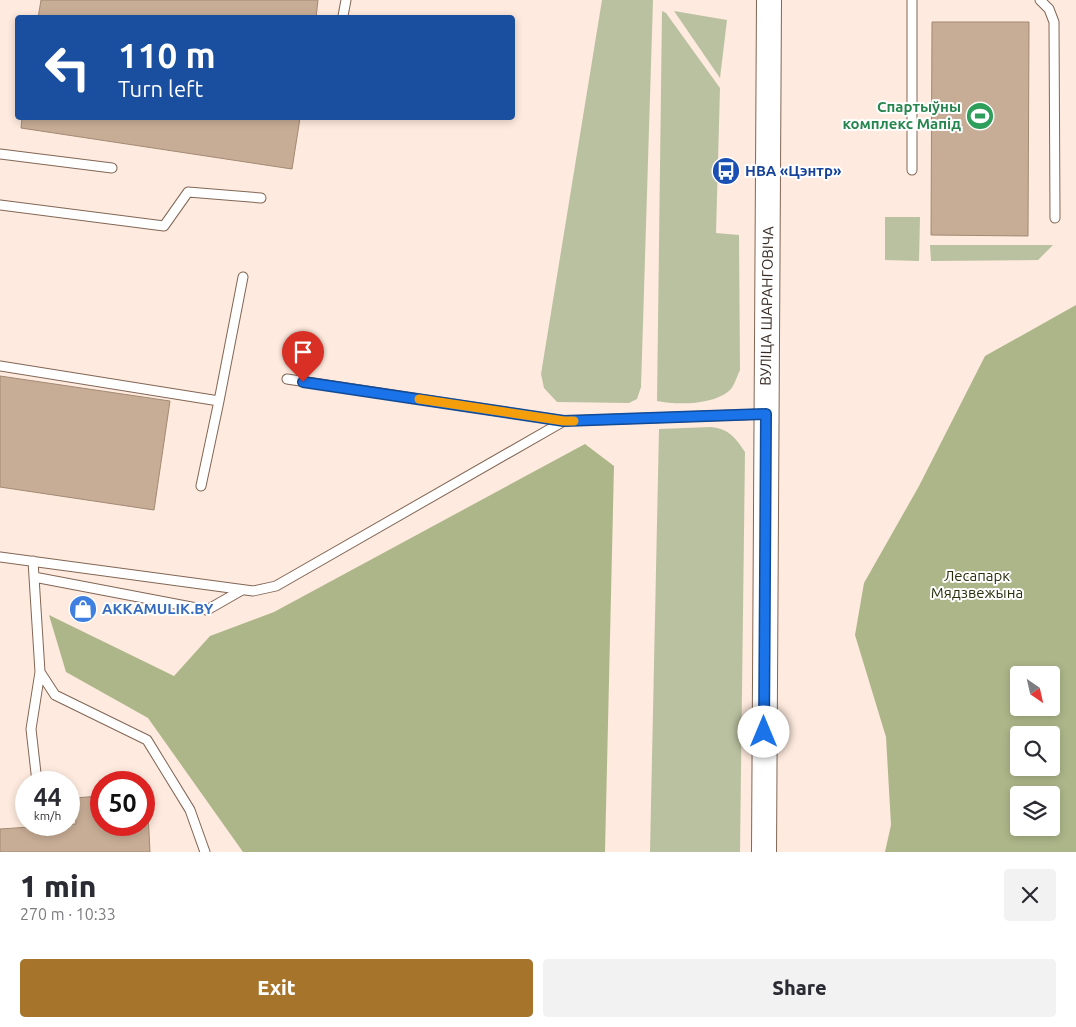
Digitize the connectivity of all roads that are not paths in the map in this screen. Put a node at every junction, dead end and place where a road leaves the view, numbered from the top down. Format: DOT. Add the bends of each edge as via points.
graph roads {
  1 [pos="346,0"];
  2 [pos="769,0"];
  3 [pos="912,0"];
  4 [pos="1040,0"];
  5 [pos="343,15"];
  6 [pos="0,154"];
  7 [pos="112,168"];
  8 [pos="912,170"];
  9 [pos="261,198"];
  10 [pos="0,204"];
  11 [pos="1055,218"];
  12 [pos="243,276"];
  13 [pos="0,366"];
  14 [pos="286,379"];
  15 [pos="219,401"];
  16 [pos="766,414"];
  17 [pos="564,421"];
  18 [pos="201,486"];
  19 [pos="0,557"];
  20 [pos="33,561"];
  21 [pos="34,576"];
  22 [pos="242,590"];
  23 [pos="40,672"];
  24 [pos="37,771"];
  25 [pos="205,852"];
  26 [pos="764,852"];
  1 -- 5 [label="lane"];
  2 -- 16 [label="main road, ВУЛІЦА ШАРАНГОВІЧА"];
  3 -- 8 [label="lane"];
  4 -- 11 [label="lane" via="1049,9 1054,22"];
  6 -- 7 [label="lane"];
  9 -- 10 [label="lane" via="188,192 164,226"];
  12 -- 15 [label="lane"];
  13 -- 15 [label="lane"];
  14 -- 17 [label="lane"];
  15 -- 18 [label="lane"];
  16 -- 17 [label="lane"];
  16 -- 26 [label="main road, ВУЛІЦА ШАРАНГОВІЧА"];
  17 -- 22 [label="lane" via="276,586"];
  19 -- 20 [label="lane"];
  20 -- 21 [label="lane"];
  20 -- 22 [label="lane"];
  21 -- 22 [label="lane" via="207,610"];
  21 -- 23 [label="lane"];
  23 -- 24 [label="lane" via="32,729"];
  23 -- 25 [label="lane" via="55,695 147,740 190,810"];
}
